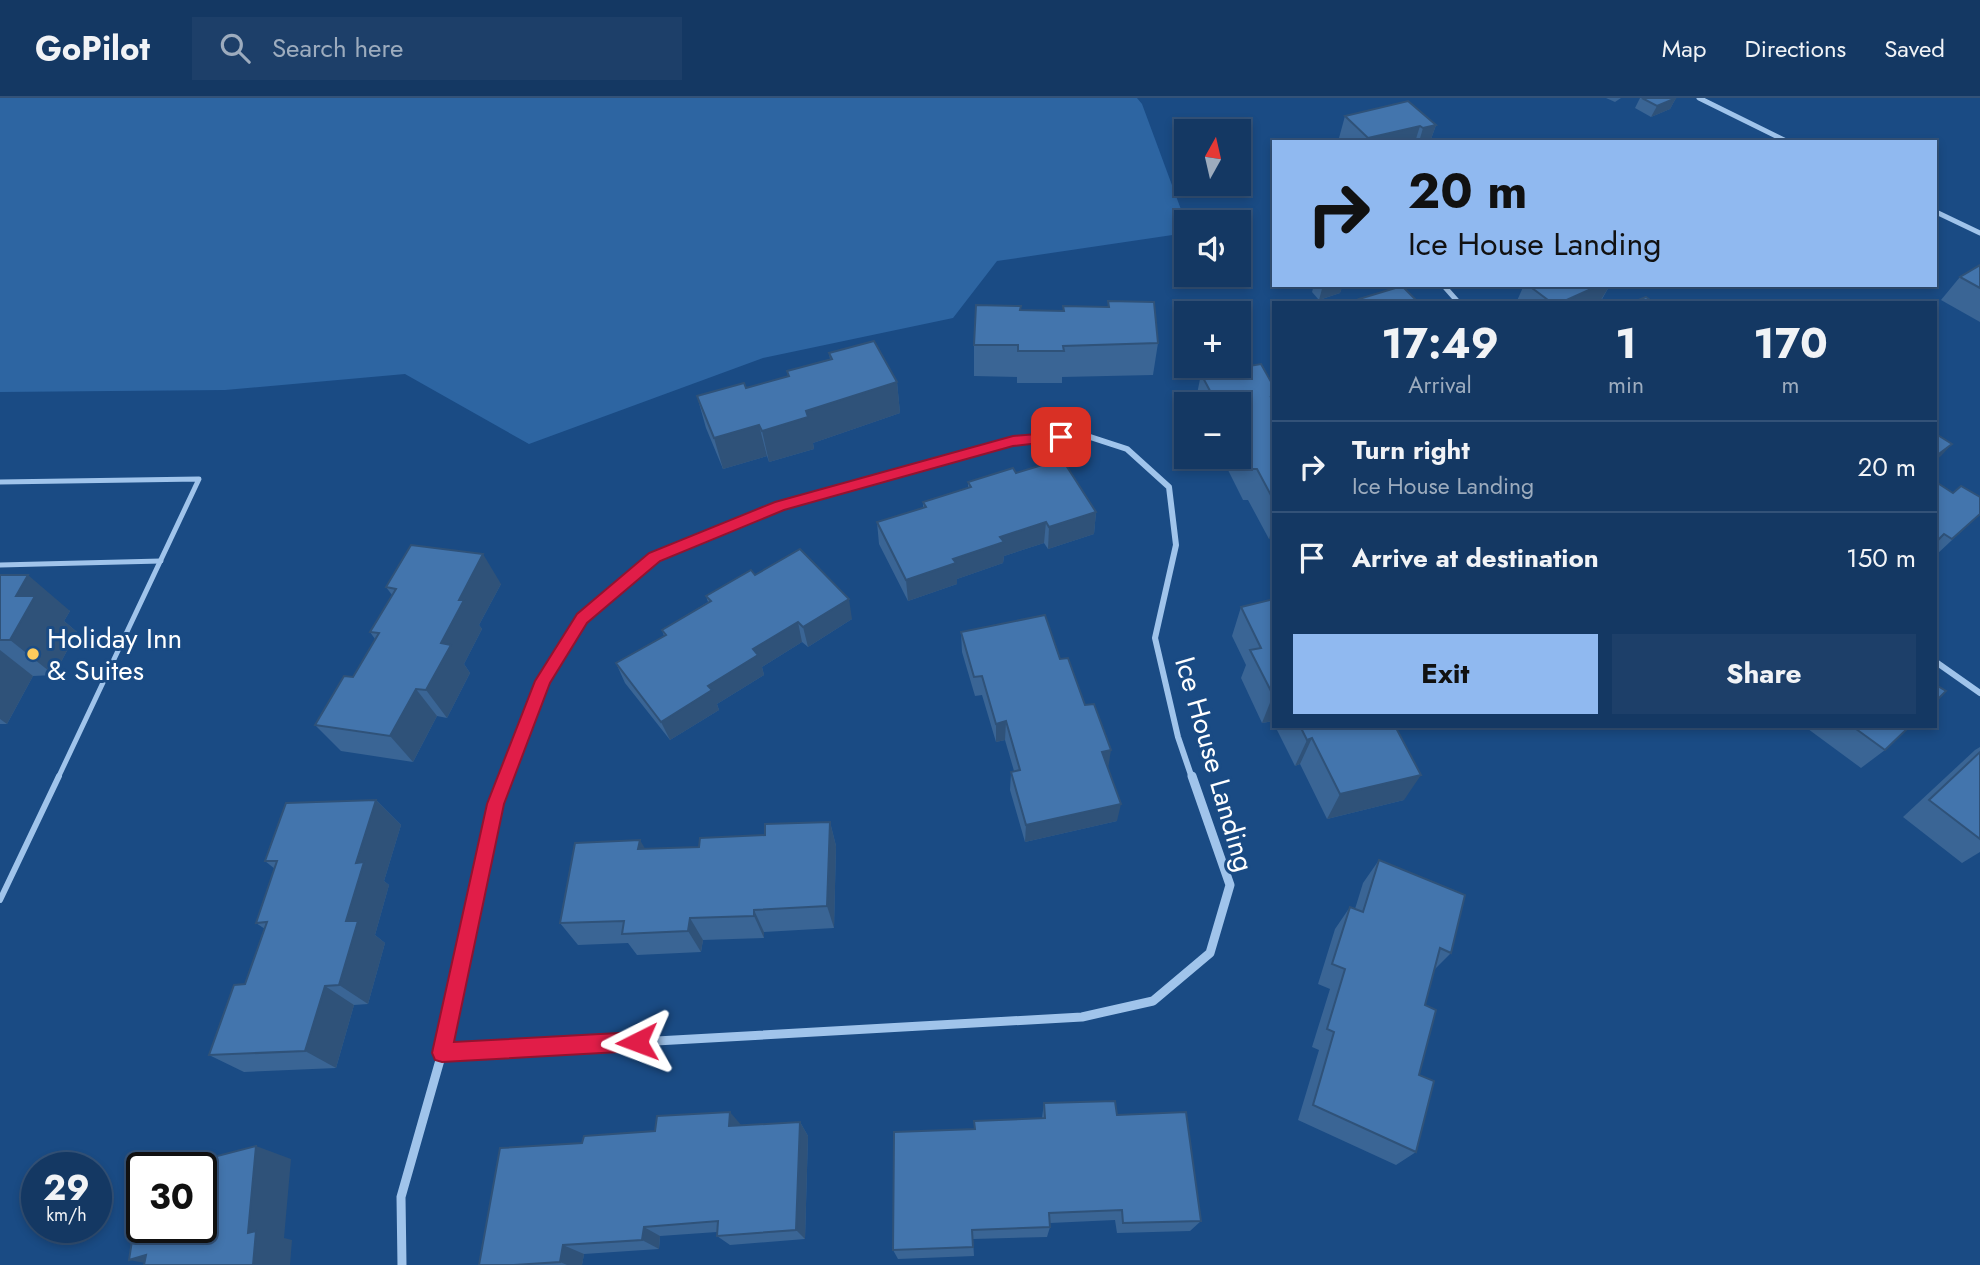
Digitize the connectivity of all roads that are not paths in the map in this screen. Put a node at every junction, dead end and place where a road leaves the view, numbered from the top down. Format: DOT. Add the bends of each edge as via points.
graph roads {
  1 [pos="1699,98"];
  2 [pos="1784,140"];
  3 [pos="1937,212"];
  4 [pos="1980,233"];
  5 [pos="1445,287"];
  6 [pos="1458,301"];
  7 [pos="0,482"];
  8 [pos="161,561"];
  9 [pos="0,565"];
  10 [pos="1937,664"];
  11 [pos="1980,693"];
  12 [pos="0,900"];
  13 [pos="442,1053"];
  14 [pos="402,1265"];
  1 -- 2 [label="street"];
  3 -- 4 [label="street"];
  5 -- 6 [label="street"];
  7 -- 8 [label="lane" via="199,479"];
  8 -- 9 [label="lane"];
  8 -- 12 [label="lane"];
  10 -- 11 [label="street"];
  13 -- 13 [label="street, Ice House Landing" via="496,804 543,681 582,619 655,557 780,506 1013,441 1084,435 1128,449 1169,487 1176,545 1155,638 1178,737 1230,885 1210,953 1153,1001 1082,1017"];
  13 -- 14 [label="street, Ice House Landing" via="401,1197"];
}
